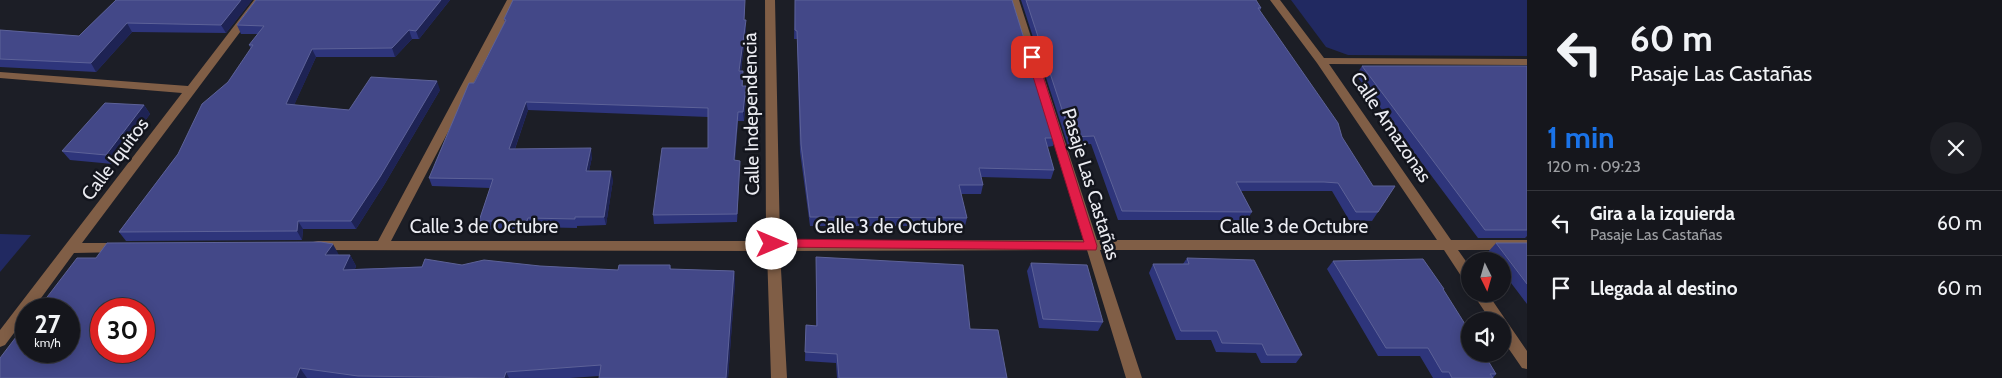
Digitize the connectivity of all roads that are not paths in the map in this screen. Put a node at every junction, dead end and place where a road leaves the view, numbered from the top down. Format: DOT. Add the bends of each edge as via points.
graph roads {
  1 [pos="259,0"];
  2 [pos="512,0"];
  3 [pos="770,0"];
  4 [pos="1014,0"];
  5 [pos="1275,0"];
  6 [pos="1321,61"];
  7 [pos="1527,62"];
  8 [pos="0,75"];
  9 [pos="190,90"];
  10 [pos="772,244"];
  11 [pos="1447,244"];
  12 [pos="382,245"];
  13 [pos="1527,245"];
  14 [pos="304,246"];
  15 [pos="1091,246"];
  16 [pos="71,248"];
  17 [pos="129,248"];
  18 [pos="1461,265"];
  19 [pos="0,340"];
  20 [pos="1511,340"];
  21 [pos="1527,363"];
  22 [pos="779,378"];
  23 [pos="1134,378"];
  1 -- 9 [label="street, Calle Iquitos"];
  2 -- 12 [label="street"];
  3 -- 10 [label="street, Calle Independencia"];
  4 -- 15 [label="street, Pasaje Las Castañas"];
  5 -- 6 [label="street, Calle Amazonas"];
  6 -- 7 [label="street"];
  6 -- 11 [label="street, Calle Amazonas"];
  8 -- 9 [label="street"];
  9 -- 16 [label="street, Calle Iquitos"];
  10 -- 12 [label="street, Calle 3 de Octubre"];
  10 -- 15 [label="street, Calle 3 de Octubre"];
  10 -- 22 [label="street, Calle Independencia"];
  11 -- 13 [label="street, Calle 3 de Octubre"];
  11 -- 15 [label="street, Calle 3 de Octubre"];
  11 -- 18 [label="street, Calle Amazonas"];
  12 -- 14 [label="street, Calle 3 de Octubre"];
  15 -- 23 [label="street, Pasaje Las Castañas"];
  16 -- 17 [label="street"];
  16 -- 19 [label="street, Calle Iquitos"];
  20 -- 21 [label="street"];
}
